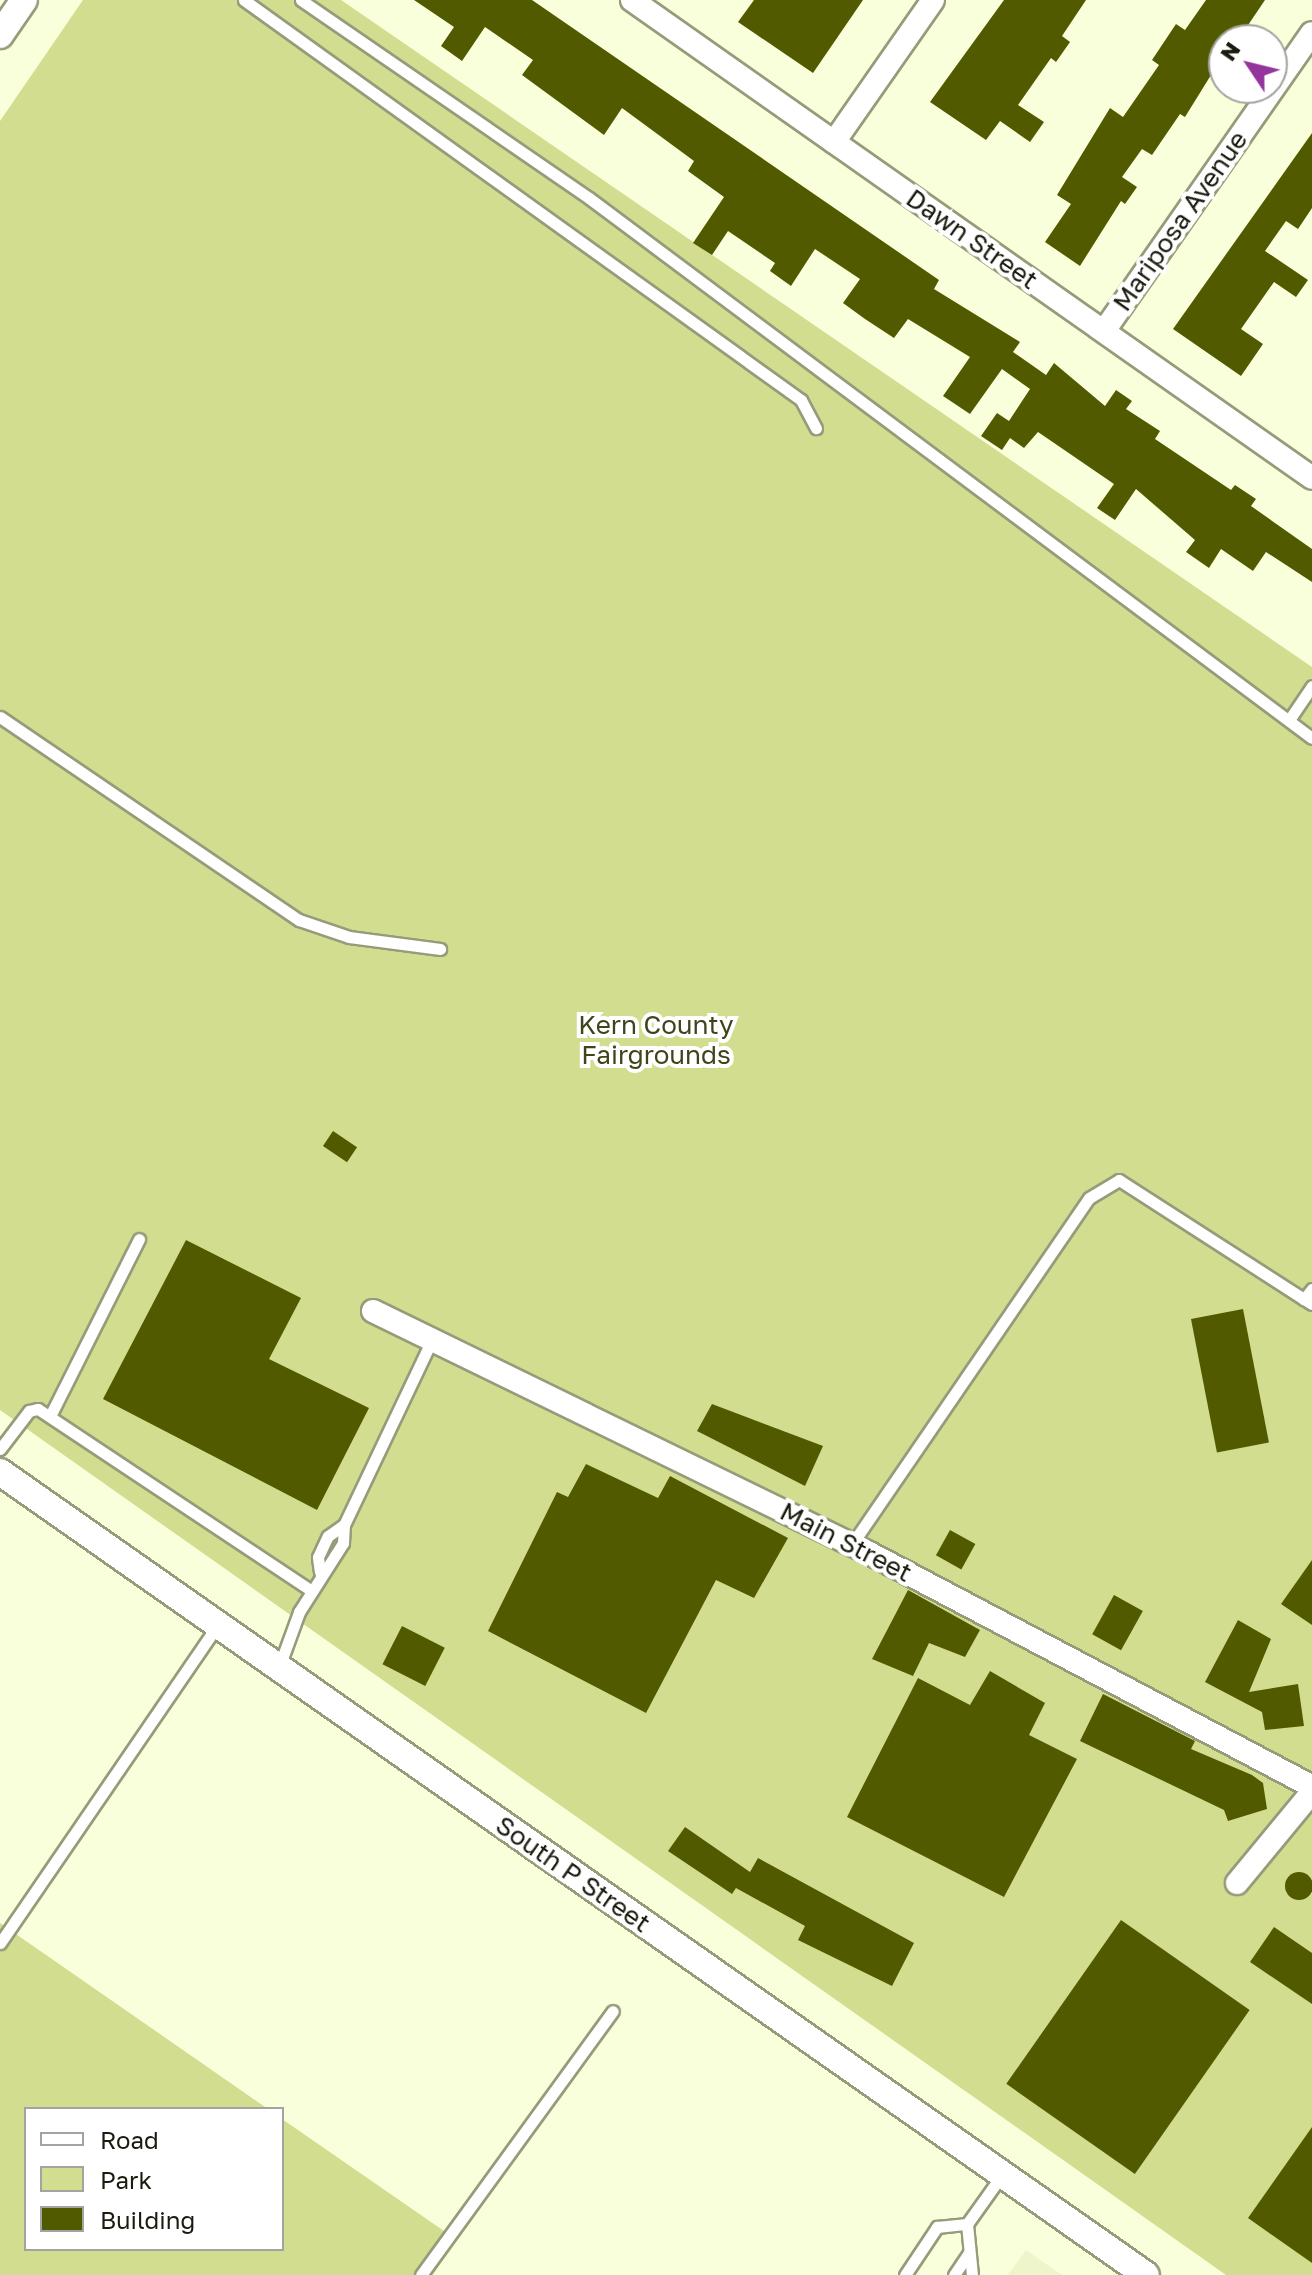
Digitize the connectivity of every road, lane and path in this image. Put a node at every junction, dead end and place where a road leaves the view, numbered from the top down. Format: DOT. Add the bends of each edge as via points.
graph roads {
  1 [pos="24,0"];
  2 [pos="244,0"];
  3 [pos="301,0"];
  4 [pos="632,0"];
  5 [pos="933,0"];
  6 [pos="1312,33"];
  7 [pos="0,35"];
  8 [pos="834,142"];
  9 [pos="1104,331"];
  10 [pos="816,428"];
  11 [pos="1312,478"];
  12 [pos="1312,686"];
  13 [pos="0,717"];
  14 [pos="1289,720"];
  15 [pos="1312,738"];
  16 [pos="440,949"];
  17 [pos="139,1239"];
  18 [pos="1312,1289"];
  19 [pos="1308,1302"];
  20 [pos="373,1311"];
  21 [pos="432,1340"];
  22 [pos="50,1416"];
  23 [pos="0,1449"];
  24 [pos="0,1472"];
  25 [pos="852,1544"];
  26 [pos="310,1590"];
  27 [pos="218,1625"];
  28 [pos="279,1668"];
  29 [pos="1312,1789"];
  30 [pos="1237,1883"];
  31 [pos="0,1943"];
  32 [pos="613,2011"];
  33 [pos="1002,2175"];
  34 [pos="967,2224"];
  35 [pos="969,2253"];
  36 [pos="421,2275"];
  37 [pos="905,2275"];
  38 [pos="954,2275"];
  39 [pos="972,2275"];
  40 [pos="1146,2275"];
  1 -- 7 [label="street"];
  2 -- 10 [label="lane" via="801,400"];
  3 -- 14 [label="lane" via="589,198"];
  4 -- 8 [label="street, Dawn Street"];
  5 -- 8 [label="street"];
  6 -- 9 [label="street, Mariposa Avenue"];
  8 -- 9 [label="street, Dawn Street"];
  9 -- 11 [label="street, Dawn Street"];
  12 -- 14 [label="lane"];
  13 -- 16 [label="lane" via="299,920 349,937"];
  14 -- 15 [label="lane"];
  17 -- 22 [label="lane"];
  18 -- 19 [label="lane"];
  19 -- 25 [label="lane" via="1119,1180 1089,1198"];
  20 -- 21 [label="street, Main Street"];
  21 -- 25 [label="street, Main Street"];
  21 -- 26 [label="lane" via="344,1525 333,1564 320,1572"];
  22 -- 23 [label="lane" via="29,1411"];
  22 -- 26 [label="lane"];
  24 -- 27 [label="street, South P Street"];
  25 -- 29 [label="street, Main Street"];
  26 -- 28 [label="lane"];
  27 -- 28 [label="street, South P Street"];
  27 -- 31 [label="lane"];
  28 -- 33 [label="street, South P Street"];
  29 -- 30 [label="street"];
  32 -- 36 [label="lane"];
  33 -- 34 [label="lane"];
  33 -- 40 [label="street, South P Street"];
  34 -- 35 [label="lane"];
  34 -- 37 [label="lane" via="937,2227"];
  35 -- 38 [label="lane"];
  35 -- 39 [label="lane"];
}
